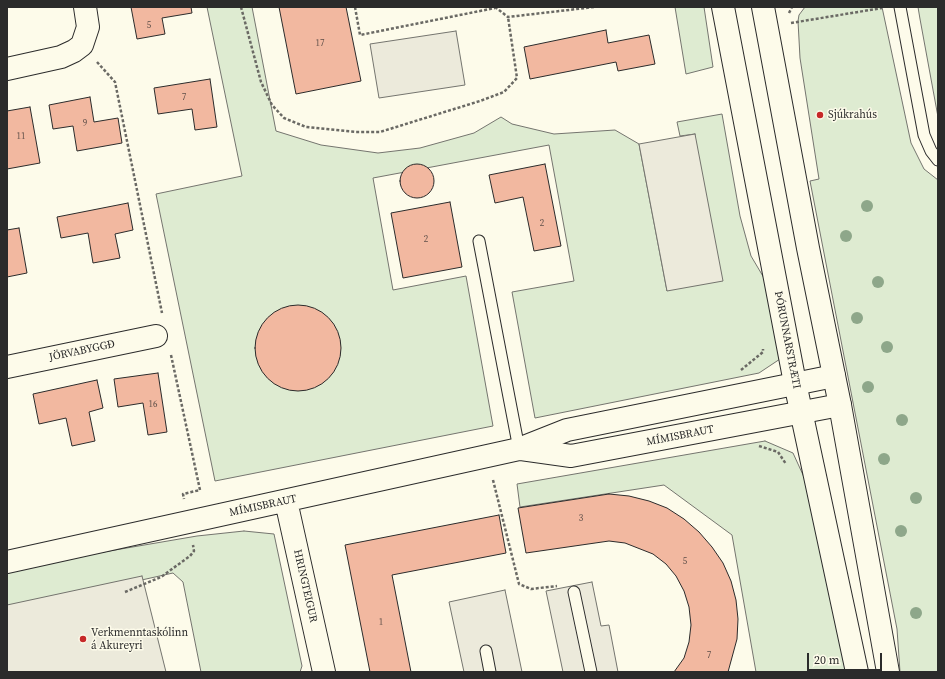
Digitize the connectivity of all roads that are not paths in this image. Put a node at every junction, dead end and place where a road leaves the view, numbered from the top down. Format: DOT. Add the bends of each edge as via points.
graph roads {
  1 [pos="85,7"];
  2 [pos="723,7"];
  3 [pos="900,7"];
  4 [pos="765,17"];
  5 [pos="7,69"];
  6 [pos="938,160"];
  7 [pos="479,241"];
  8 [pos="161,335"];
  9 [pos="7,367"];
  10 [pos="834,376"];
  11 [pos="795,383"];
  12 [pos="840,405"];
  13 [pos="801,412"];
  14 [pos="519,449"];
  15 [pos="286,501"];
  16 [pos="7,562"];
  17 [pos="574,592"];
  18 [pos="486,651"];
  19 [pos="324,672"];
  20 [pos="490,672"];
  21 [pos="591,672"];
  22 [pos="857,672"];
  23 [pos="888,672"];
  1 -- 5 [label="street" via="88,27 82,45 74,52"];
  2 -- 11 [label="street, ÞÓRUNNARSTRÆTI"];
  3 -- 6 [label="lane" via="924,135"];
  4 -- 10 [label="street"];
  7 -- 14 [label="lane"];
  8 -- 9 [label="street, JÖRVABYGGÐ"];
  10 -- 11 [label="street, MÍMISBRAUT"];
  10 -- 12 [label="street"];
  11 -- 13 [label="street, ÞÓRUNNARSTRÆTI"];
  11 -- 14 [label="street, MÍMISBRAUT" via="567,430"];
  12 -- 13 [label="street, MÍMISBRAUT"];
  12 -- 23 [label="street"];
  13 -- 14 [label="street, MÍMISBRAUT" via="571,456"];
  13 -- 22 [label="street, ÞÓRUNNARSTRÆTI"];
  14 -- 15 [label="street, MÍMISBRAUT"];
  15 -- 16 [label="street, MÍMISBRAUT"];
  15 -- 19 [label="street, HRINGTEIGUR"];
  17 -- 21 [label="lane"];
  18 -- 20 [label="lane"];
}
